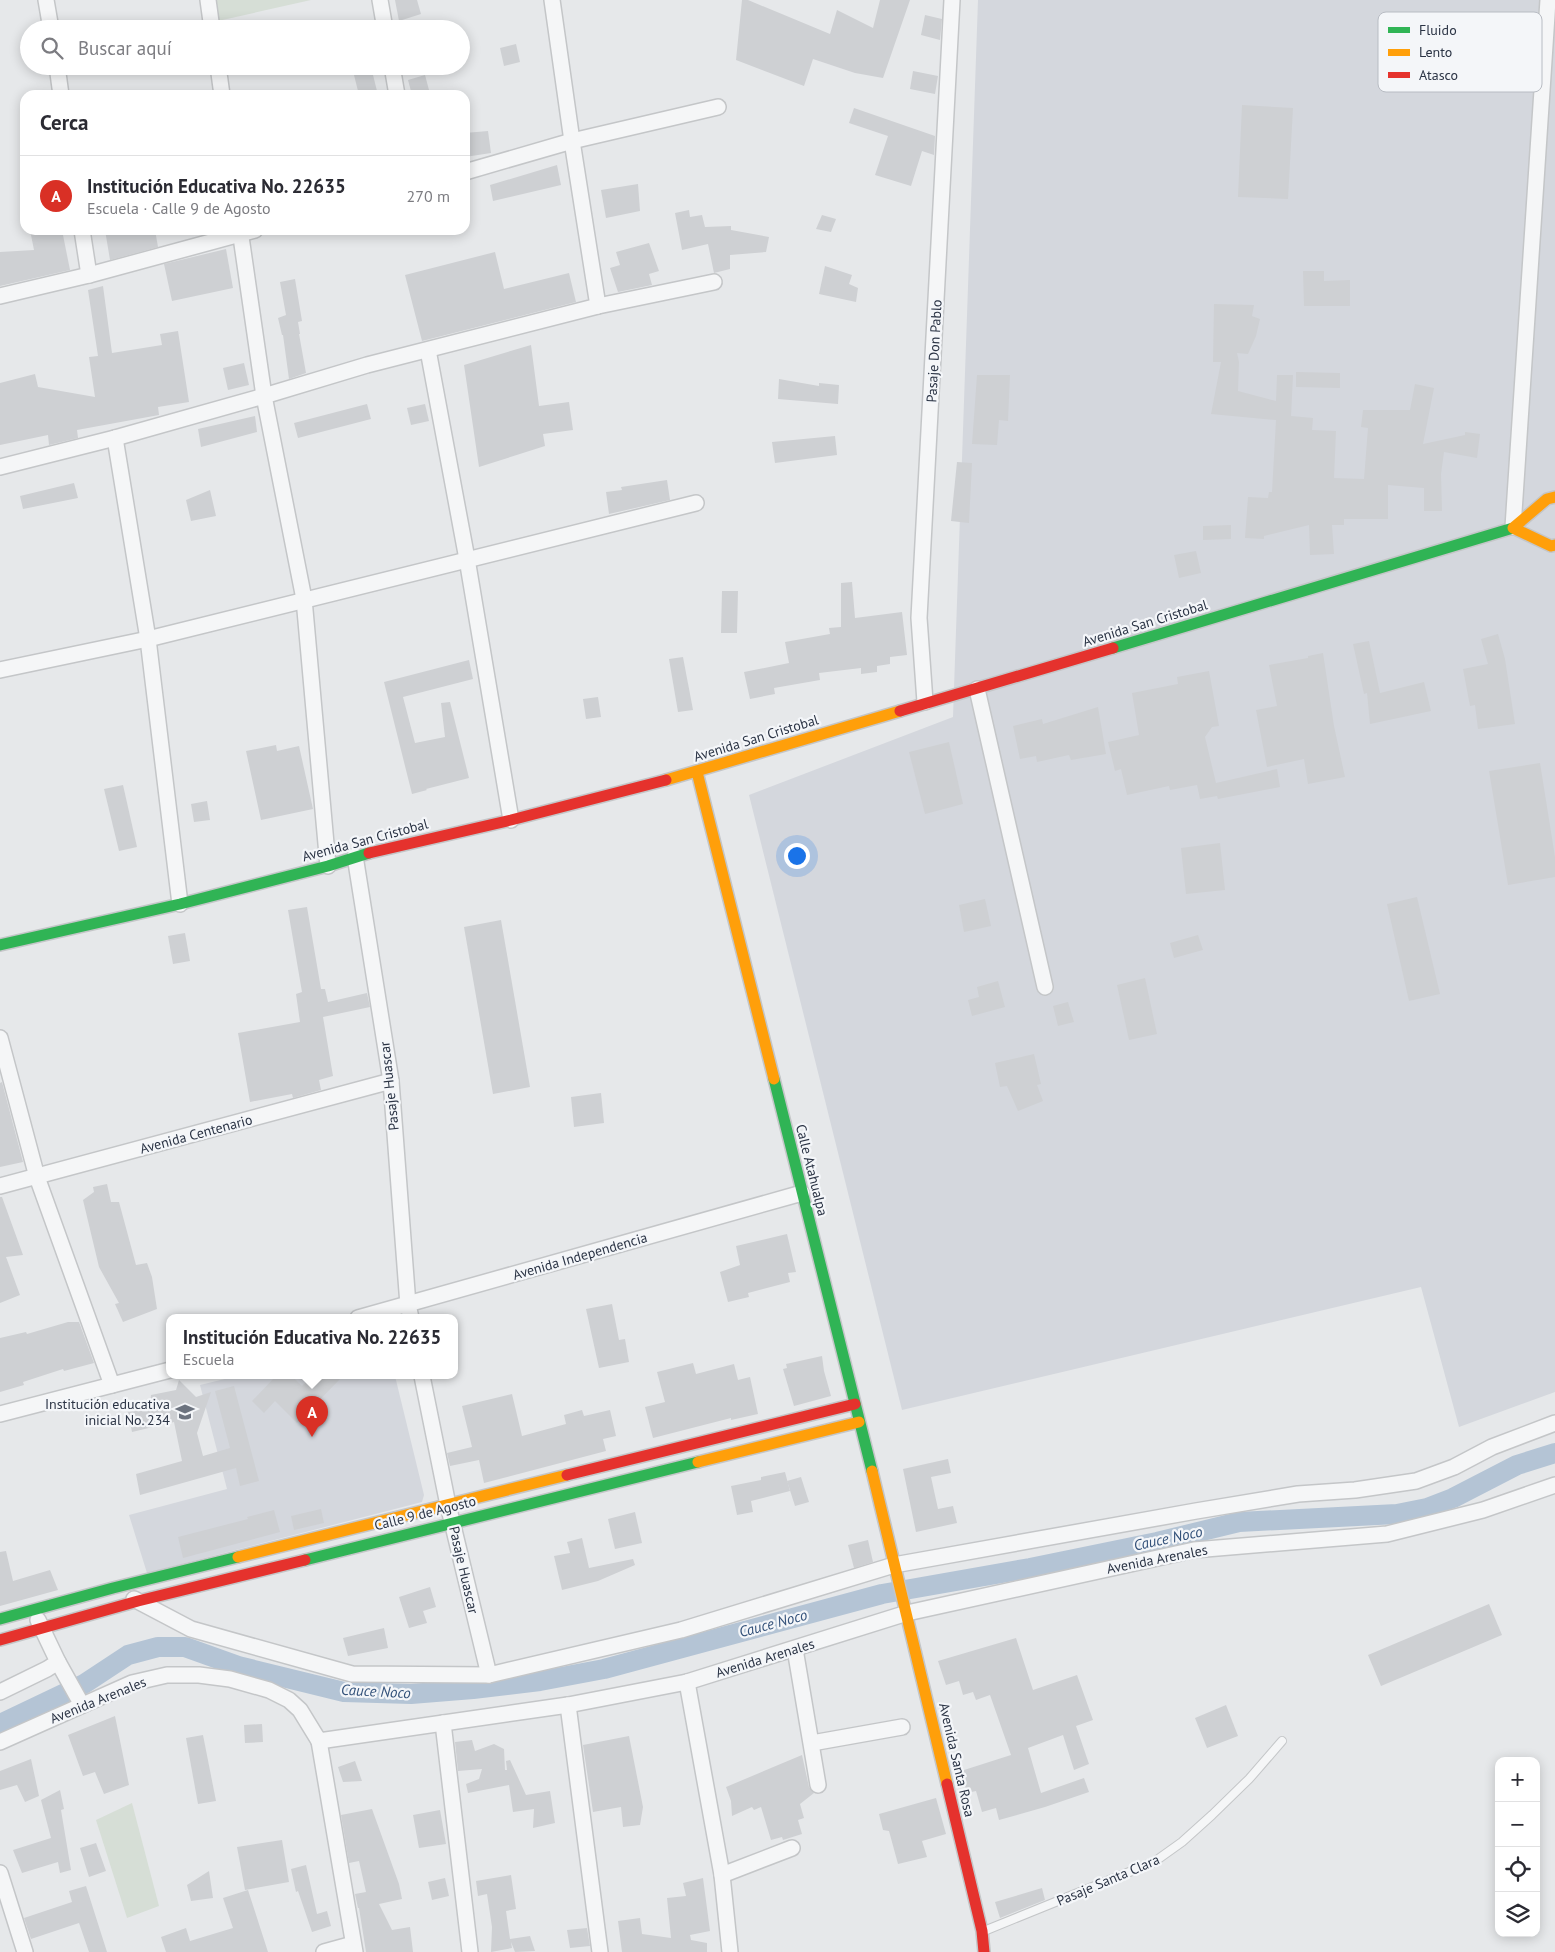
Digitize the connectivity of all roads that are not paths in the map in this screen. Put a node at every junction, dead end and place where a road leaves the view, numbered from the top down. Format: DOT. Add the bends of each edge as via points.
graph roads {
  1 [pos="46,0"];
  2 [pos="208,0"];
  3 [pos="380,0"];
  4 [pos="552,0"];
  5 [pos="952,0"];
  6 [pos="1548,0"];
  7 [pos="49,20"];
  8 [pos="211,20"];
  9 [pos="383,20"];
  10 [pos="58,75"];
  11 [pos="219,75"];
  12 [pos="394,75"];
  13 [pos="60,90"];
  14 [pos="221,90"];
  15 [pos="396,90"];
  16 [pos="1542,91"];
  17 [pos="1542,92"];
  18 [pos="718,107"];
  19 [pos="572,141"];
  20 [pos="470,171"];
  21 [pos="83,235"];
  22 [pos="230,235"];
  23 [pos="245,235"];
  24 [pos="89,274"];
  25 [pos="714,282"];
  26 [pos="0,296"];
  27 [pos="598,306"];
  28 [pos="428,350"];
  29 [pos="264,396"];
  30 [pos="116,438"];
  31 [pos="0,467"];
  32 [pos="1555,497"];
  33 [pos="696,503"];
  34 [pos="1513,528"];
  35 [pos="1555,545"];
  36 [pos="467,559"];
  37 [pos="304,599"];
  38 [pos="148,639"];
  39 [pos="0,670"];
  40 [pos="977,689"];
  41 [pos="925,702"];
  42 [pos="697,772"];
  43 [pos="511,820"];
  44 [pos="355,856"];
  45 [pos="328,866"];
  46 [pos="180,904"];
  47 [pos="0,944"];
  48 [pos="1045,987"];
  49 [pos="0,1038"];
  50 [pos="391,1081"];
  51 [pos="37,1177"];
  52 [pos="0,1186"];
  53 [pos="802,1193"];
  54 [pos="409,1311"];
  55 [pos="387,1314"];
  56 [pos="166,1371"];
  57 [pos="423,1379"];
  58 [pos="112,1385"];
  59 [pos="855,1404"];
  60 [pos="0,1414"];
  61 [pos="859,1422"];
  62 [pos="1555,1423"];
  63 [pos="1555,1485"];
  64 [pos="448,1504"];
  65 [pos="452,1521"];
  66 [pos="895,1570"];
  67 [pos="113,1588"];
  68 [pos="138,1601"];
  69 [pos="32,1609"];
  70 [pos="906,1609"];
  71 [pos="0,1619"];
  72 [pos="43,1628"];
  73 [pos="0,1640"];
  74 [pos="795,1649"];
  75 [pos="61,1666"];
  76 [pos="489,1675"];
  77 [pos="687,1682"];
  78 [pos="0,1692"];
  79 [pos="79,1700"];
  80 [pos="568,1705"];
  81 [pos="443,1723"];
  82 [pos="902,1727"];
  83 [pos="319,1741"];
  84 [pos="1282,1741"];
  85 [pos="0,1742"];
  86 [pos="812,1742"];
  87 [pos="818,1785"];
  88 [pos="792,1848"];
  89 [pos="0,1873"];
  90 [pos="722,1875"];
  91 [pos="982,1931"];
  92 [pos="354,1948"];
  93 [pos="25,1952"];
  94 [pos="324,1952"];
  95 [pos="470,1952"];
  96 [pos="600,1952"];
  97 [pos="730,1952"];
  98 [pos="984,1952"];
  1 -- 7 [label="street"];
  2 -- 8 [label="street"];
  3 -- 9 [label="street"];
  4 -- 19 [label="street"];
  5 -- 41 [label="street, Pasaje Don Pablo" via="919,618"];
  6 -- 16 [label="street"];
  10 -- 13 [label="street"];
  11 -- 14 [label="street"];
  12 -- 15 [label="street"];
  17 -- 34 [label="street"];
  18 -- 19 [label="street"];
  19 -- 20 [label="street"];
  19 -- 27 [label="street"];
  21 -- 24 [label="street"];
  22 -- 24 [label="street"];
  23 -- 29 [label="street"];
  24 -- 26 [label="street"];
  25 -- 27 [label="street"];
  27 -- 28 [label="street"];
  28 -- 29 [label="street"];
  28 -- 36 [label="street"];
  29 -- 30 [label="street"];
  29 -- 37 [label="street"];
  30 -- 31 [label="street"];
  30 -- 38 [label="street"];
  32 -- 34 [label="main road, Avenida San Cristobal" via="1547,499"];
  33 -- 36 [label="street"];
  34 -- 35 [label="main road"];
  34 -- 40 [label="main road, Avenida San Cristobal"];
  36 -- 37 [label="street"];
  36 -- 43 [label="street"];
  37 -- 38 [label="street"];
  37 -- 45 [label="street"];
  38 -- 39 [label="street"];
  38 -- 46 [label="street"];
  40 -- 41 [label="main road, Avenida San Cristobal"];
  40 -- 48 [label="street"];
  41 -- 42 [label="main road, Avenida San Cristobal"];
  42 -- 43 [label="main road, Avenida San Cristobal"];
  42 -- 53 [label="main road, Calle Atahualpa"];
  43 -- 44 [label="main road, Avenida San Cristobal"];
  44 -- 45 [label="main road, Avenida San Cristobal"];
  44 -- 50 [label="street, Pasaje Huascar"];
  45 -- 46 [label="main road, Avenida San Cristobal"];
  46 -- 47 [label="main road, Avenida San Cristobal"];
  49 -- 51 [label="street"];
  50 -- 51 [label="street, Avenida Centenario"];
  50 -- 54 [label="street, Pasaje Huascar"];
  51 -- 52 [label="street, Avenida Centenario"];
  51 -- 58 [label="street"];
  53 -- 54 [label="street, Avenida Independencia"];
  53 -- 59 [label="main road, Calle Atahualpa"];
  54 -- 55 [label="street, Avenida Independencia"];
  56 -- 58 [label="street"];
  57 -- 64 [label="street, Pasaje Huascar"];
  58 -- 60 [label="street"];
  59 -- 61 [label="main road, Calle Atahualpa"];
  59 -- 64 [label="main road, Calle 9 de Agosto"];
  61 -- 65 [label="main road, Calle 9 de Agosto"];
  61 -- 66 [label="main road, Calle Atahualpa"];
  62 -- 66 [label="street" via="1416,1481 1233,1505"];
  63 -- 70 [label="street, Avenida Arenales" via="1483,1510 1387,1534 1194,1550"];
  64 -- 65 [label="street, Pasaje Huascar"];
  64 -- 67 [label="main road, Calle 9 de Agosto"];
  65 -- 68 [label="main road, Calle 9 de Agosto"];
  65 -- 76 [label="street, Pasaje Huascar"];
  66 -- 70 [label="main road, Avenida Santa Rosa"];
  66 -- 76 [label="street" via="681,1630"];
  67 -- 68 [label="street"];
  67 -- 69 [label="main road, Calle 9 de Agosto"];
  68 -- 72 [label="main road, Calle 9 de Agosto"];
  68 -- 76 [label="street" via="191,1629 352,1674"];
  69 -- 71 [label="main road, Calle 9 de Agosto"];
  69 -- 72 [label="street"];
  70 -- 74 [label="street, Avenida Arenales"];
  70 -- 91 [label="main road, Avenida Santa Rosa"];
  72 -- 73 [label="main road, Calle 9 de Agosto"];
  72 -- 75 [label="street"];
  74 -- 77 [label="street, Avenida Arenales"];
  74 -- 86 [label="street"];
  75 -- 78 [label="street" via="46,1669"];
  75 -- 79 [label="street"];
  77 -- 80 [label="street, Avenida Arenales"];
  77 -- 90 [label="street"];
  79 -- 83 [label="street, Avenida Arenales" via="167,1675 230,1679 269,1690 289,1700 300,1710"];
  79 -- 85 [label="street, Avenida Arenales"];
  80 -- 81 [label="street, Avenida Arenales"];
  80 -- 96 [label="street"];
  81 -- 83 [label="street, Avenida Arenales"];
  81 -- 95 [label="street"];
  82 -- 86 [label="street"];
  83 -- 92 [label="street"];
  84 -- 91 [label="lane, Pasaje Santa Clara" via="1212,1815 1154,1862"];
  86 -- 87 [label="street"];
  88 -- 90 [label="street"];
  89 -- 93 [label="street"];
  90 -- 97 [label="street"];
  91 -- 98 [label="main road, Avenida Santa Rosa"];
  92 -- 94 [label="street"];
}
